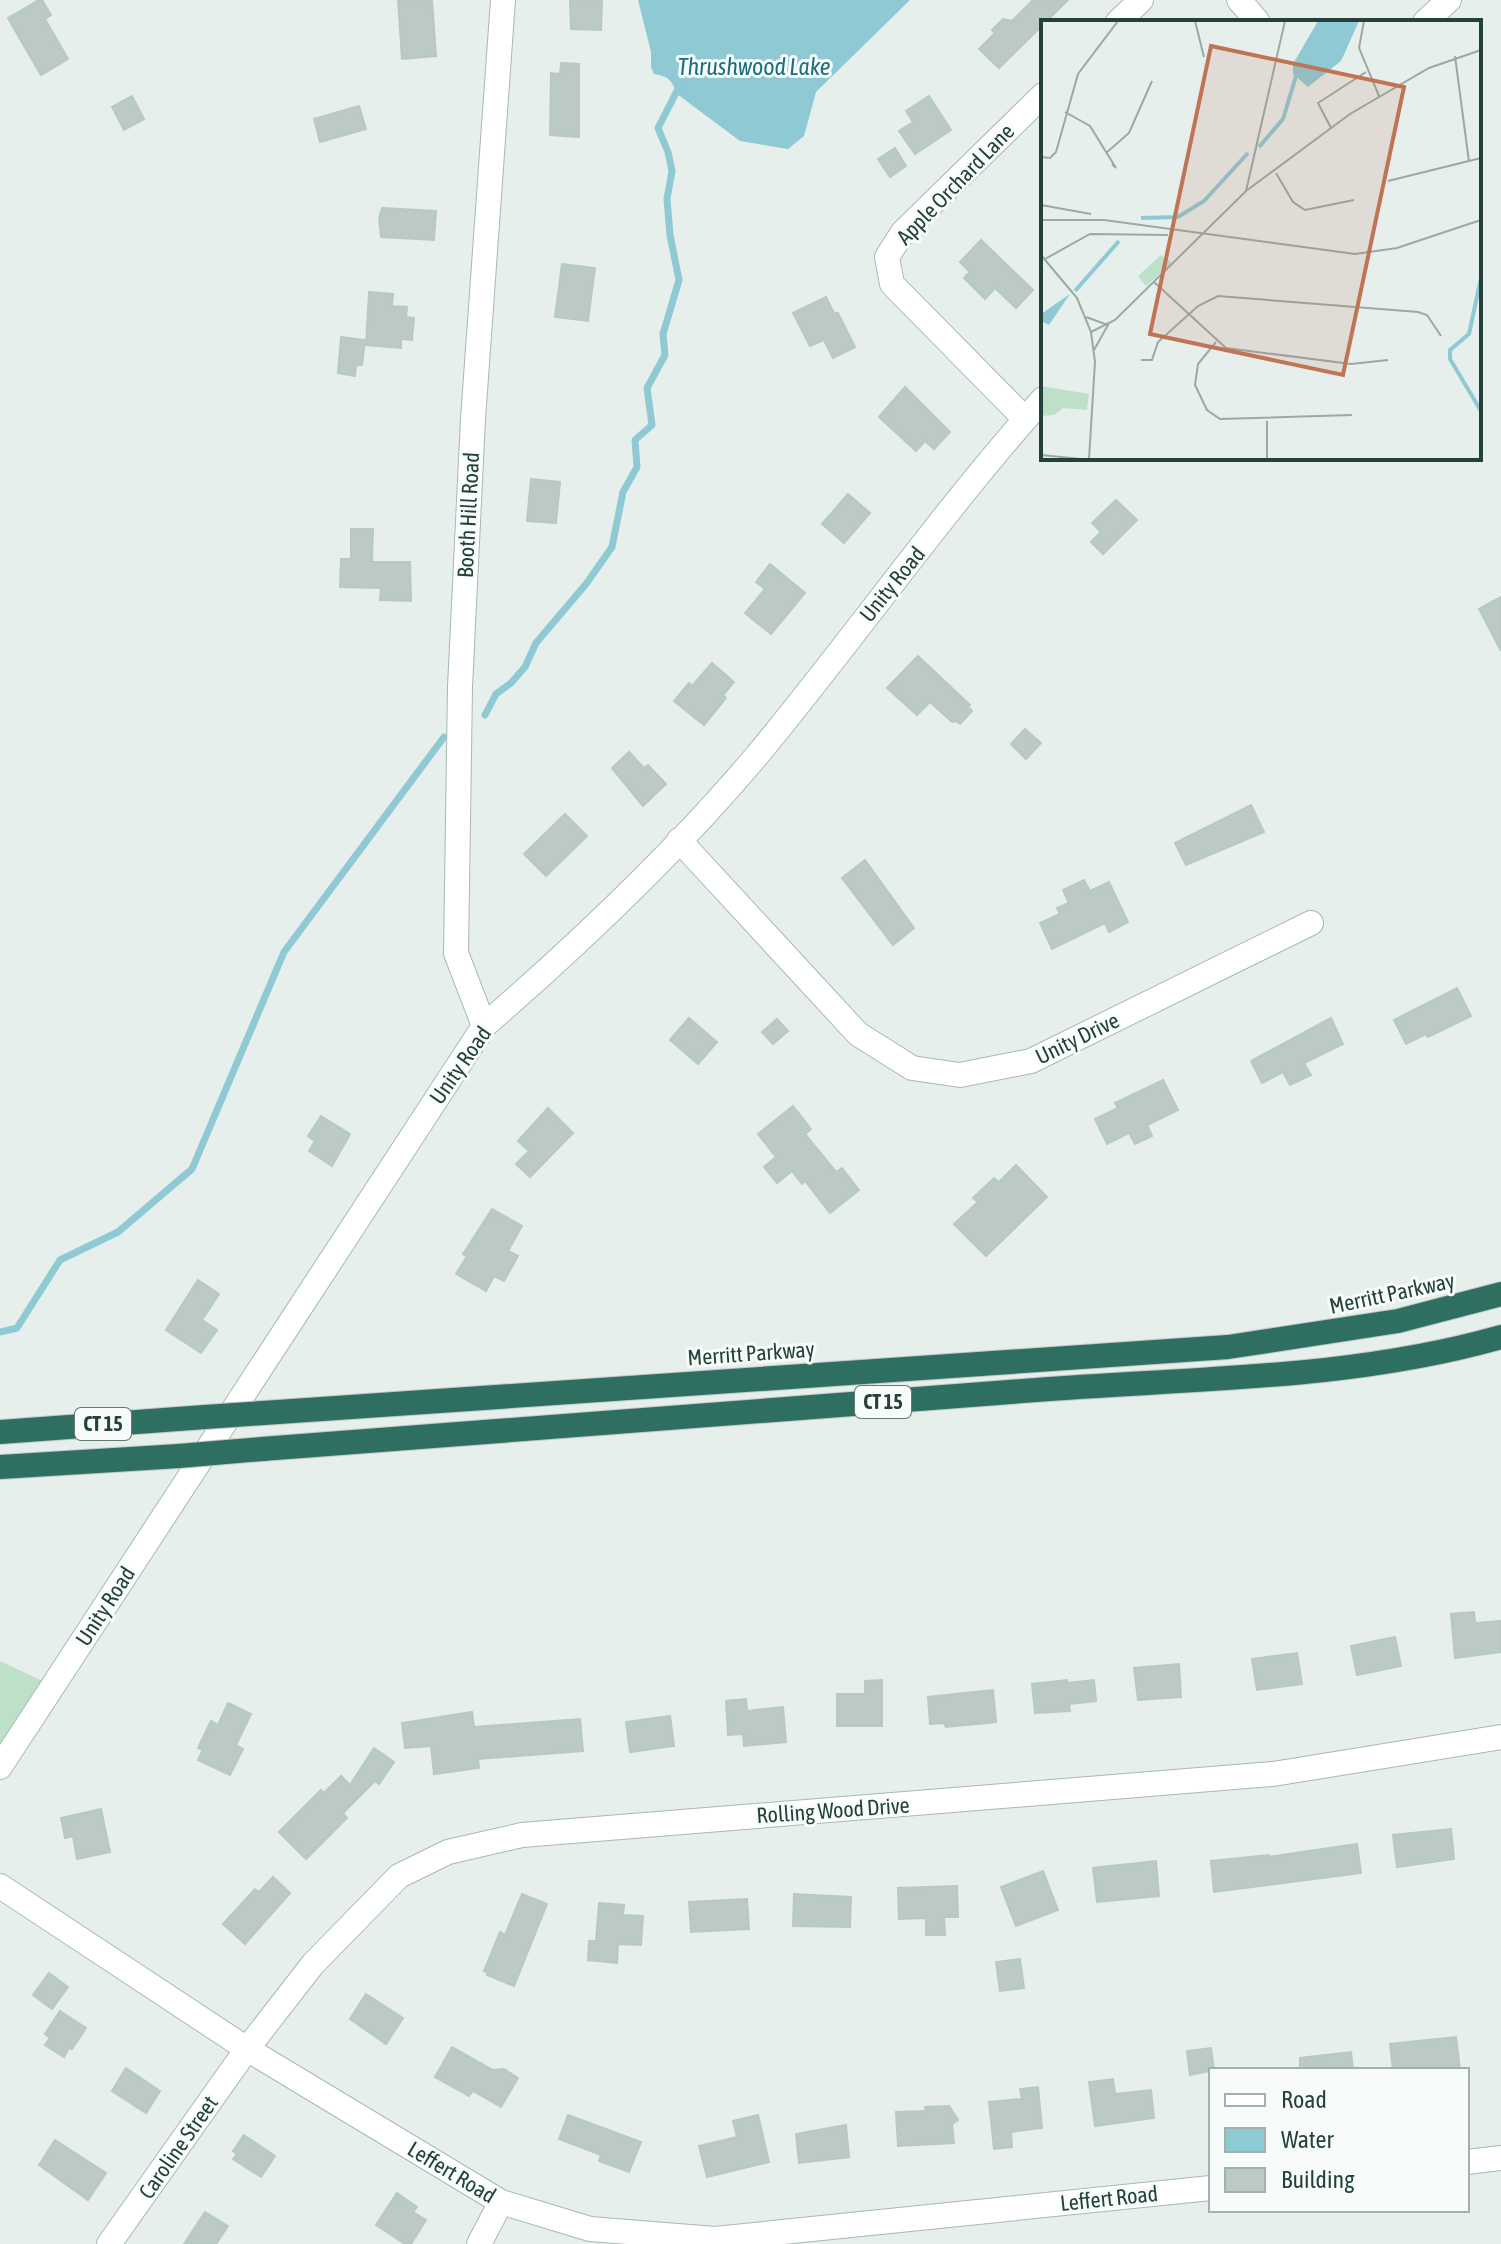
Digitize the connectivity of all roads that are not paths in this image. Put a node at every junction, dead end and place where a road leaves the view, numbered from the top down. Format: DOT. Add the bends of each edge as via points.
graph roads {
  1 [pos="503,0"];
  2 [pos="1141,0"];
  3 [pos="1239,0"];
  4 [pos="1449,0"];
  5 [pos="1120,20"];
  6 [pos="1256,20"];
  7 [pos="1427,20"];
  8 [pos="1041,97"];
  9 [pos="1041,401"];
  10 [pos="1025,419"];
  11 [pos="679,840"];
  12 [pos="1311,923"];
  13 [pos="484,1026"];
  14 [pos="1501,1294"];
  15 [pos="1501,1337"];
  16 [pos="0,1432"];
  17 [pos="75,1462"];
  18 [pos="0,1467"];
  19 [pos="0,1474"];
  20 [pos="1501,1737"];
  21 [pos="0,1767"];
  22 [pos="0,1886"];
  23 [pos="247,2049"];
  24 [pos="1501,2158"];
  25 [pos="1469,2162"];
  26 [pos="1209,2188"];
  27 [pos="501,2202"];
  28 [pos="109,2244"];
  29 [pos="479,2244"];
  1 -- 13 [label="street, Booth Hill Road" via="460,687 456,953"];
  2 -- 5 [label="street"];
  3 -- 6 [label="street"];
  4 -- 7 [label="street"];
  8 -- 10 [label="street, Apple Orchard Lane" via="903,232 887,257 892,284"];
  9 -- 10 [label="street, Unity Road"];
  10 -- 11 [label="street, Unity Road" via="757,754"];
  11 -- 12 [label="street, Unity Drive" via="858,1034 912,1068 960,1075 1031,1061"];
  11 -- 13 [label="street, Unity Road" via="563,958"];
  13 -- 21 [label="street, Unity Road"];
  14 -- 16 [label="highway, Merritt Parkway / CT 15, bridge" via="1398,1321 1228,1347"];
  15 -- 17 [label="highway, CT 15, bridge" via="1313,1372"];
  17 -- 18 [label="highway, CT 15"];
  17 -- 19 [label="highway"];
  20 -- 23 [label="street, Rolling Wood Drive" via="1273,1774 522,1835 448,1852 399,1876 313,1964"];
  22 -- 23 [label="street, Leffert Road"];
  23 -- 27 [label="street, Leffert Road"];
  23 -- 28 [label="street, Caroline Street"];
  24 -- 25 [label="street"];
  26 -- 27 [label="street, Leffert Road" via="715,2239 590,2229"];
  27 -- 29 [label="street"];
}
